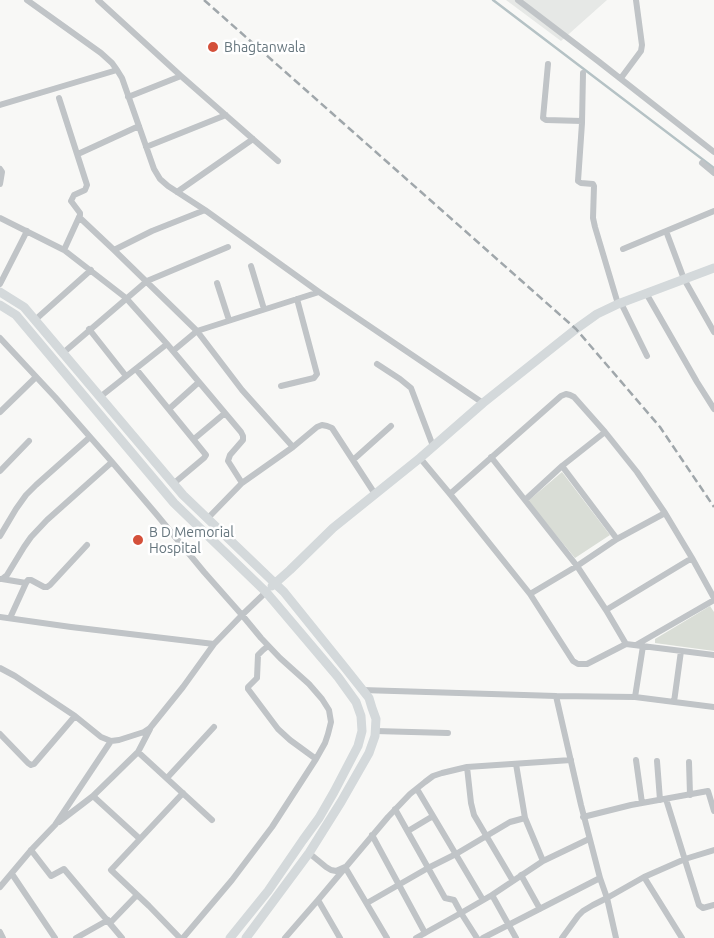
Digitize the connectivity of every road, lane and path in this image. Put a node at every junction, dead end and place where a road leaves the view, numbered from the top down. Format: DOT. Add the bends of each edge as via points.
graph roads {
  1 [pos="27,0"];
  2 [pos="98,0"];
  3 [pos="518,0"];
  4 [pos="636,0"];
  5 [pos="548,64"];
  6 [pos="117,70"];
  7 [pos="582,73"];
  8 [pos="181,76"];
  9 [pos="621,78"];
  10 [pos="128,97"];
  11 [pos="59,98"];
  12 [pos="0,105"];
  13 [pos="226,115"];
  14 [pos="582,121"];
  15 [pos="139,126"];
  16 [pos="253,139"];
  17 [pos="146,147"];
  18 [pos="714,152"];
  19 [pos="78,154"];
  20 [pos="278,161"];
  21 [pos="702,163"];
  22 [pos="0,169"];
  23 [pos="714,173"];
  24 [pos="0,184"];
  25 [pos="177,192"];
  26 [pos="206,210"];
  27 [pos="714,211"];
  28 [pos="79,217"];
  29 [pos="0,218"];
  30 [pos="27,231"];
  31 [pos="666,232"];
  32 [pos="228,246"];
  33 [pos="623,249"];
  34 [pos="64,250"];
  35 [pos="114,250"];
  36 [pos="251,266"];
  37 [pos="714,268"];
  38 [pos="90,270"];
  39 [pos="684,278"];
  40 [pos="147,282"];
  41 [pos="217,283"];
  42 [pos="0,284"];
  43 [pos="0,292"];
  44 [pos="320,292"];
  45 [pos="646,293"];
  46 [pos="126,298"];
  47 [pos="297,299"];
  48 [pos="619,303"];
  49 [pos="0,305"];
  50 [pos="264,309"];
  51 [pos="35,320"];
  52 [pos="229,320"];
  53 [pos="89,329"];
  54 [pos="197,331"];
  55 [pos="714,332"];
  56 [pos="0,338"];
  57 [pos="167,344"];
  58 [pos="173,351"];
  59 [pos="63,353"];
  60 [pos="647,356"];
  61 [pos="377,364"];
  62 [pos="136,369"];
  63 [pos="126,376"];
  64 [pos="36,377"];
  65 [pos="199,382"];
  66 [pos="281,386"];
  67 [pos="100,397"];
  68 [pos="483,403"];
  69 [pos="169,409"];
  70 [pos="714,409"];
  71 [pos="0,412"];
  72 [pos="225,413"];
  73 [pos="391,426"];
  74 [pos="605,432"];
  75 [pos="90,437"];
  76 [pos="194,439"];
  77 [pos="29,441"];
  78 [pos="433,446"];
  79 [pos="292,447"];
  80 [pos="420,458"];
  81 [pos="491,458"];
  82 [pos="353,460"];
  83 [pos="112,462"];
  84 [pos="562,466"];
  85 [pos="0,471"];
  86 [pos="242,483"];
  87 [pos="173,484"];
  88 [pos="375,494"];
  89 [pos="450,494"];
  90 [pos="525,500"];
  91 [pos="665,513"];
  92 [pos="207,519"];
  93 [pos="0,536"];
  94 [pos="617,538"];
  95 [pos="87,545"];
  96 [pos="692,558"];
  97 [pos="577,566"];
  98 [pos="1,579"];
  99 [pos="26,582"];
  100 [pos="275,584"];
  101 [pos="266,592"];
  102 [pos="530,594"];
  103 [pos="714,599"];
  104 [pos="606,610"];
  105 [pos="242,614"];
  106 [pos="0,617"];
  107 [pos="10,618"];
  108 [pos="214,644"];
  109 [pos="626,644"];
  110 [pos="639,645"];
  111 [pos="268,646"];
  112 [pos="681,651"];
  113 [pos="714,655"];
  114 [pos="0,668"];
  115 [pos="362,690"];
  116 [pos="556,696"];
  117 [pos="635,697"];
  118 [pos="714,698"];
  119 [pos="674,702"];
  120 [pos="713,707"];
  121 [pos="75,716"];
  122 [pos="214,727"];
  123 [pos="150,728"];
  124 [pos="375,730"];
  125 [pos="448,733"];
  126 [pos="0,734"];
  127 [pos="111,741"];
  128 [pos="138,752"];
  129 [pos="316,759"];
  130 [pos="571,760"];
  131 [pos="636,760"];
  132 [pos="657,761"];
  133 [pos="689,762"];
  134 [pos="516,764"];
  135 [pos="467,767"];
  136 [pos="167,778"];
  137 [pos="417,788"];
  138 [pos="711,791"];
  139 [pos="182,793"];
  140 [pos="690,795"];
  141 [pos="93,796"];
  142 [pos="663,800"];
  143 [pos="642,803"];
  144 [pos="395,809"];
  145 [pos="714,811"];
  146 [pos="433,816"];
  147 [pos="584,817"];
  148 [pos="526,818"];
  149 [pos="212,820"];
  150 [pos="55,825"];
  151 [pos="408,831"];
  152 [pos="372,835"];
  153 [pos="486,836"];
  154 [pos="140,839"];
  155 [pos="589,839"];
  156 [pos="31,850"];
  157 [pos="714,850"];
  158 [pos="309,853"];
  159 [pos="456,854"];
  160 [pos="685,859"];
  161 [pos="543,861"];
  162 [pos="346,867"];
  163 [pos="428,868"];
  164 [pos="12,874"];
  165 [pos="521,875"];
  166 [pos="644,877"];
  167 [pos="600,878"];
  168 [pos="513,881"];
  169 [pos="399,884"];
  170 [pos="0,887"];
  171 [pos="137,895"];
  172 [pos="492,895"];
  173 [pos="607,898"];
  174 [pos="318,900"];
  175 [pos="483,900"];
  176 [pos="366,902"];
  177 [pos="714,905"];
  178 [pos="540,909"];
  179 [pos="462,913"];
  180 [pos="109,921"];
  181 [pos="509,925"];
  182 [pos="0,932"];
  183 [pos="425,933"];
  184 [pos="3,938"];
  185 [pos="55,938"];
  186 [pos="76,938"];
  187 [pos="122,938"];
  188 [pos="182,938"];
  189 [pos="230,938"];
  190 [pos="246,938"];
  191 [pos="285,938"];
  192 [pos="340,938"];
  193 [pos="388,938"];
  194 [pos="416,938"];
  195 [pos="477,938"];
  196 [pos="483,938"];
  197 [pos="516,938"];
  198 [pos="562,938"];
  199 [pos="616,938"];
  200 [pos="682,938"];
  1 -- 6 [label="street" via="101,53"];
  2 -- 8 [label="street"];
  3 -- 9 [label="street"];
  4 -- 9 [label="street" via="642,45"];
  5 -- 14 [label="street" via="544,119"];
  6 -- 10 [label="street"];
  6 -- 12 [label="street"];
  7 -- 14 [label="street"];
  8 -- 10 [label="street"];
  8 -- 13 [label="street"];
  9 -- 18 [label="street"];
  10 -- 15 [label="street"];
  11 -- 19 [label="street"];
  13 -- 16 [label="street"];
  13 -- 17 [label="street"];
  14 -- 48 [label="street" via="578,181 594,186 593,218"];
  15 -- 17 [label="street"];
  15 -- 19 [label="street"];
  16 -- 20 [label="street"];
  16 -- 25 [label="street"];
  17 -- 25 [label="street" via="160,179"];
  19 -- 28 [label="street" via="87,185 72,199"];
  21 -- 23 [label="street"];
  22 -- 24 [label="street"];
  25 -- 26 [label="street"];
  26 -- 35 [label="street"];
  26 -- 44 [label="street"];
  27 -- 31 [label="street"];
  28 -- 34 [label="street"];
  28 -- 35 [label="street"];
  29 -- 30 [label="street"];
  30 -- 34 [label="street"];
  30 -- 42 [label="street"];
  31 -- 33 [label="street"];
  31 -- 39 [label="street"];
  32 -- 40 [label="street"];
  34 -- 38 [label="street"];
  35 -- 40 [label="street"];
  36 -- 50 [label="street"];
  37 -- 39 [label="main road"];
  38 -- 46 [label="street"];
  38 -- 51 [label="street"];
  39 -- 45 [label="main road"];
  39 -- 55 [label="street"];
  40 -- 46 [label="street"];
  40 -- 54 [label="street"];
  41 -- 52 [label="street"];
  43 -- 51 [label="main road" via="24,307"];
  44 -- 47 [label="street"];
  44 -- 68 [label="street"];
  45 -- 48 [label="main road"];
  45 -- 70 [label="street"];
  46 -- 53 [label="street"];
  46 -- 57 [label="street"];
  47 -- 50 [label="street"];
  47 -- 66 [label="street" via="317,374 314,378"];
  48 -- 60 [label="street"];
  48 -- 68 [label="main road" via="576,329"];
  49 -- 101 [label="main road" via="16,316 174,503"];
  50 -- 52 [label="street"];
  51 -- 59 [label="main road"];
  52 -- 54 [label="street"];
  53 -- 59 [label="street"];
  53 -- 63 [label="street"];
  54 -- 58 [label="street"];
  54 -- 79 [label="street" via="242,390"];
  56 -- 64 [label="street"];
  57 -- 58 [label="street"];
  57 -- 62 [label="street"];
  58 -- 65 [label="street"];
  59 -- 67 [label="main road"];
  61 -- 78 [label="street" via="411,388"];
  62 -- 63 [label="street"];
  62 -- 69 [label="street"];
  63 -- 67 [label="street"];
  64 -- 71 [label="street"];
  64 -- 75 [label="street"];
  65 -- 69 [label="street"];
  65 -- 72 [label="street"];
  67 -- 87 [label="main road"];
  68 -- 78 [label="main road"];
  69 -- 76 [label="street"];
  72 -- 76 [label="street"];
  72 -- 86 [label="street" via="243,436 228,461"];
  73 -- 82 [label="street"];
  74 -- 81 [label="street" via="574,398 566,394"];
  74 -- 84 [label="street"];
  74 -- 91 [label="street"];
  75 -- 83 [label="street"];
  75 -- 93 [label="street" via="31,490"];
  76 -- 87 [label="street" via="206,456"];
  77 -- 85 [label="street"];
  78 -- 80 [label="main road"];
  79 -- 82 [label="street" via="318,427 327,426 332,428"];
  79 -- 86 [label="street"];
  80 -- 88 [label="main road"];
  80 -- 89 [label="street"];
  81 -- 89 [label="street"];
  81 -- 90 [label="street"];
  82 -- 88 [label="street"];
  83 -- 98 [label="street" via="47,520"];
  83 -- 105 [label="street"];
  84 -- 90 [label="street"];
  84 -- 94 [label="street"];
  86 -- 92 [label="street"];
  87 -- 92 [label="main road"];
  88 -- 100 [label="main road" via="333,528"];
  89 -- 102 [label="street"];
  90 -- 97 [label="street"];
  91 -- 94 [label="street"];
  91 -- 96 [label="street"];
  92 -- 100 [label="main road"];
  94 -- 97 [label="street"];
  95 -- 99 [label="street" via="50,585 44,587 31,580"];
  96 -- 103 [label="street"];
  96 -- 104 [label="street"];
  97 -- 102 [label="street"];
  97 -- 104 [label="street"];
  98 -- 99 [label="street"];
  99 -- 107 [label="street"];
  100 -- 101 [label="main road"];
  100 -- 115 [label="main road"];
  101 -- 105 [label="street"];
  101 -- 189 [label="main road" via="356,702 362,731 358,746 319,818 268,891"];
  102 -- 109 [label="street" via="578,664 586,664"];
  103 -- 110 [label="street"];
  104 -- 109 [label="street"];
  105 -- 108 [label="street"];
  105 -- 111 [label="street"];
  106 -- 107 [label="street"];
  107 -- 108 [label="street"];
  108 -- 123 [label="street"];
  109 -- 110 [label="street"];
  110 -- 112 [label="street"];
  110 -- 117 [label="street"];
  111 -- 129 [label="street" via="309,684 329,710 328,734"];
  111 -- 129 [label="street" via="258,655 257,678 248,689 284,735"];
  112 -- 113 [label="street"];
  112 -- 119 [label="street"];
  114 -- 121 [label="street"];
  115 -- 116 [label="street"];
  115 -- 124 [label="main road" via="376,719"];
  116 -- 117 [label="street"];
  116 -- 130 [label="street"];
  117 -- 119 [label="street"];
  118 -- 120 [label="street"];
  119 -- 120 [label="street"];
  121 -- 126 [label="street" via="31,765"];
  121 -- 127 [label="street"];
  122 -- 136 [label="street"];
  123 -- 127 [label="street" via="138,735"];
  123 -- 128 [label="street"];
  124 -- 125 [label="street"];
  124 -- 158 [label="main road" via="369,753"];
  127 -- 150 [label="street"];
  128 -- 136 [label="street"];
  128 -- 141 [label="street"];
  129 -- 188 [label="street" via="272,827"];
  130 -- 134 [label="street"];
  130 -- 147 [label="street"];
  131 -- 143 [label="street"];
  132 -- 142 [label="street"];
  133 -- 140 [label="street"];
  134 -- 135 [label="street"];
  134 -- 148 [label="street"];
  135 -- 137 [label="street" via="433,776"];
  135 -- 153 [label="street" via="472,810"];
  136 -- 139 [label="street"];
  137 -- 144 [label="street"];
  137 -- 146 [label="street"];
  138 -- 140 [label="street"];
  138 -- 145 [label="street"];
  139 -- 149 [label="street"];
  139 -- 154 [label="street"];
  140 -- 142 [label="street"];
  141 -- 150 [label="street"];
  141 -- 154 [label="street"];
  142 -- 143 [label="street"];
  142 -- 160 [label="street"];
  143 -- 147 [label="street"];
  144 -- 151 [label="street"];
  144 -- 152 [label="street"];
  146 -- 151 [label="street"];
  146 -- 159 [label="street"];
  147 -- 155 [label="street"];
  148 -- 153 [label="street" via="510,822"];
  148 -- 161 [label="street"];
  150 -- 156 [label="street"];
  151 -- 163 [label="street"];
  152 -- 162 [label="street"];
  152 -- 169 [label="street"];
  153 -- 159 [label="street"];
  153 -- 168 [label="street"];
  154 -- 171 [label="street" via="111,870"];
  155 -- 161 [label="street"];
  155 -- 167 [label="street"];
  156 -- 164 [label="street"];
  156 -- 180 [label="street" via="51,876 64,869"];
  157 -- 160 [label="street"];
  158 -- 162 [label="street" via="331,870"];
  158 -- 190 [label="main road"];
  159 -- 163 [label="street"];
  159 -- 175 [label="street"];
  160 -- 166 [label="street"];
  160 -- 177 [label="street" via="699,905 703,908"];
  161 -- 165 [label="street"];
  162 -- 174 [label="street"];
  162 -- 176 [label="street"];
  163 -- 169 [label="street"];
  163 -- 179 [label="street" via="444,896 454,900"];
  164 -- 170 [label="street"];
  164 -- 185 [label="street"];
  165 -- 168 [label="street"];
  165 -- 178 [label="street"];
  166 -- 173 [label="street"];
  166 -- 200 [label="street"];
  167 -- 173 [label="street"];
  167 -- 178 [label="street"];
  168 -- 172 [label="street"];
  169 -- 176 [label="street"];
  169 -- 183 [label="street"];
  171 -- 180 [label="street"];
  171 -- 188 [label="street"];
  172 -- 175 [label="street"];
  172 -- 181 [label="street"];
  173 -- 198 [label="street" via="583,911"];
  173 -- 199 [label="street"];
  174 -- 191 [label="street"];
  174 -- 192 [label="street"];
  175 -- 179 [label="street"];
  176 -- 193 [label="street"];
  178 -- 181 [label="street"];
  179 -- 183 [label="street"];
  179 -- 195 [label="street"];
  180 -- 186 [label="street"];
  180 -- 187 [label="street"];
  181 -- 196 [label="street"];
  181 -- 197 [label="street"];
  182 -- 184 [label="street"];
  183 -- 194 [label="street"];
}
